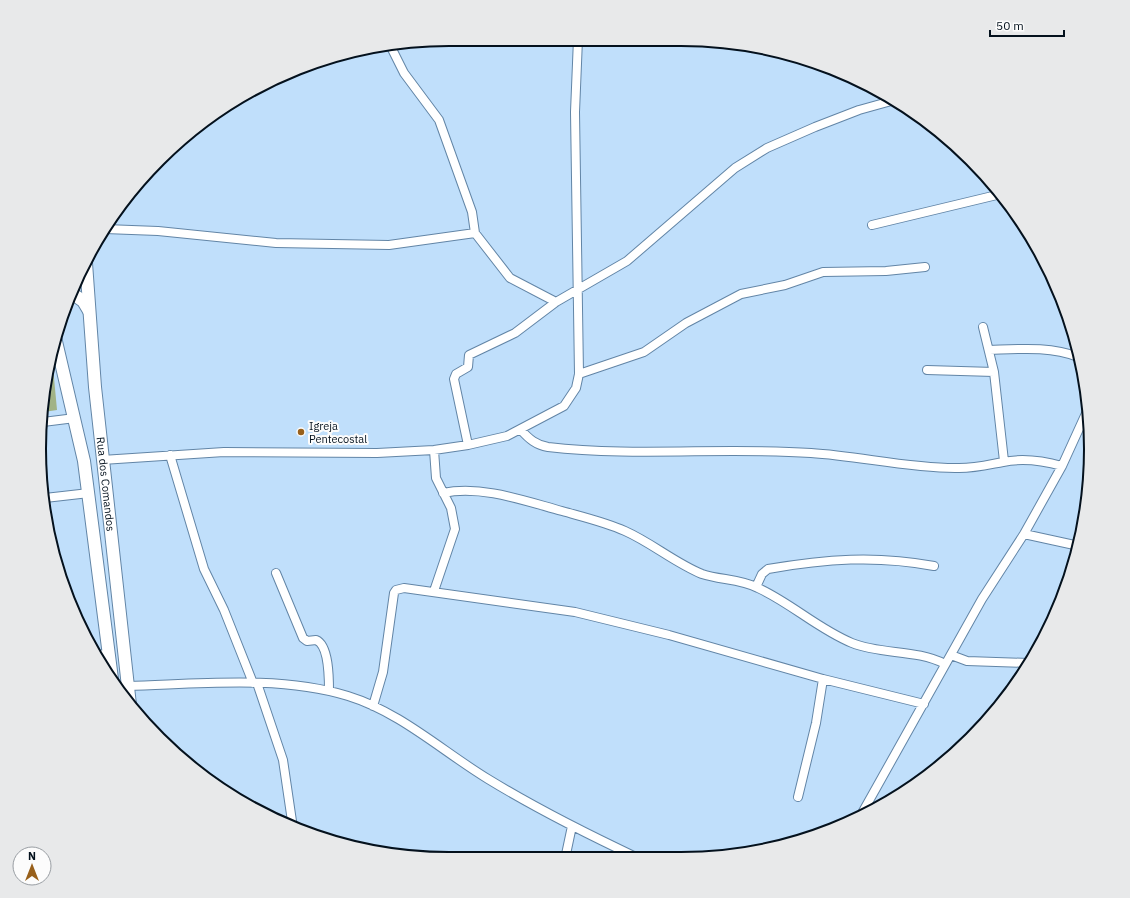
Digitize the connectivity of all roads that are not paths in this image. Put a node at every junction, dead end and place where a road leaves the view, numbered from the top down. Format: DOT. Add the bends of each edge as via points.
graph roads {
  1 [pos="578,46"];
  2 [pos="392,50"];
  3 [pos="887,102"];
  4 [pos="994,196"];
  5 [pos="872,225"];
  6 [pos="111,229"];
  7 [pos="475,233"];
  8 [pos="925,267"];
  9 [pos="87,273"];
  10 [pos="578,290"];
  11 [pos="77,296"];
  12 [pos="556,302"];
  13 [pos="90,312"];
  14 [pos="982,327"];
  15 [pos="990,350"];
  16 [pos="1072,354"];
  17 [pos="57,357"];
  18 [pos="927,370"];
  19 [pos="994,372"];
  20 [pos="579,374"];
  21 [pos="76,418"];
  22 [pos="47,422"];
  23 [pos="1083,428"];
  24 [pos="521,430"];
  25 [pos="468,445"];
  26 [pos="434,450"];
  27 [pos="170,455"];
  28 [pos="102,460"];
  29 [pos="1004,461"];
  30 [pos="1062,466"];
  31 [pos="89,493"];
  32 [pos="443,493"];
  33 [pos="49,498"];
  34 [pos="1024,534"];
  35 [pos="1072,545"];
  36 [pos="934,566"];
  37 [pos="276,573"];
  38 [pos="756,587"];
  39 [pos="434,591"];
  40 [pos="103,654"];
  41 [pos="108,654"];
  42 [pos="951,655"];
  43 [pos="1022,663"];
  44 [pos="946,664"];
  45 [pos="110,666"];
  46 [pos="824,679"];
  47 [pos="255,683"];
  48 [pos="128,686"];
  49 [pos="329,691"];
  50 [pos="129,694"];
  51 [pos="924,704"];
  52 [pos="373,706"];
  53 [pos="798,797"];
  54 [pos="866,806"];
  55 [pos="292,820"];
  56 [pos="572,826"];
  57 [pos="566,852"];
  58 [pos="626,852"];
  1 -- 10 [label="street" via="575,112"];
  2 -- 7 [label="street" via="404,73 440,120 470,207"];
  3 -- 10 [label="street" via="859,110 767,148 735,168 628,261"];
  4 -- 5 [label="street"];
  6 -- 7 [label="street" via="158,231 276,243 389,245"];
  7 -- 12 [label="street" via="510,278"];
  8 -- 20 [label="street" via="886,271 823,272 785,285 741,294 686,323 644,352"];
  9 -- 13 [label="main road, Rua dos Comandos"];
  10 -- 12 [label="street"];
  10 -- 20 [label="street"];
  11 -- 13 [label="main road" via="83,300"];
  12 -- 25 [label="street" via="515,333 469,355 468,367 455,376"];
  13 -- 28 [label="main road, Rua dos Comandos" via="94,387"];
  14 -- 15 [label="street"];
  15 -- 16 [label="street" via="1030,349"];
  15 -- 19 [label="street"];
  17 -- 21 [label="main road, Rua dos Comandos"];
  18 -- 19 [label="street"];
  19 -- 29 [label="street"];
  20 -- 24 [label="street" via="576,388 564,406"];
  21 -- 22 [label="street"];
  21 -- 31 [label="main road, Rua dos Comandos"];
  23 -- 30 [label="street"];
  24 -- 25 [label="street"];
  24 -- 29 [label="street" via="531,440 548,447 647,452 811,453 955,468 984,466"];
  25 -- 26 [label="street"];
  26 -- 27 [label="street"];
  26 -- 32 [label="street" via="436,478"];
  27 -- 28 [label="street"];
  27 -- 47 [label="street" via="204,569"];
  28 -- 48 [label="main road, Rua dos Comandos"];
  29 -- 30 [label="street" via="1045,462"];
  30 -- 34 [label="street"];
  31 -- 33 [label="street"];
  31 -- 41 [label="main road, Rua dos Comandos"];
  32 -- 38 [label="street" via="486,492 588,518 626,532 704,574"];
  32 -- 39 [label="street" via="451,508 455,529"];
  34 -- 35 [label="street"];
  34 -- 42 [label="street" via="982,599"];
  36 -- 38 [label="street" via="864,558 825,561 768,569 762,574"];
  37 -- 49 [label="street" via="303,638 320,643 329,670"];
  38 -- 44 [label="street" via="852,643 872,650 930,657"];
  39 -- 46 [label="street" via="575,612 669,635"];
  39 -- 52 [label="street" via="404,588 394,593 383,672"];
  40 -- 41 [label="street"];
  41 -- 45 [label="main road, Rua dos Comandos"];
  42 -- 43 [label="street" via="967,661"];
  42 -- 44 [label="street"];
  44 -- 51 [label="street"];
  46 -- 51 [label="street"];
  46 -- 53 [label="street"];
  47 -- 48 [label="street"];
  47 -- 49 [label="street"];
  47 -- 55 [label="street" via="283,760"];
  48 -- 50 [label="main road, Rua dos Comandos"];
  49 -- 52 [label="street"];
  51 -- 54 [label="street"];
  52 -- 56 [label="street" via="402,721 487,779"];
  56 -- 57 [label="street"];
  56 -- 58 [label="street"];
}
